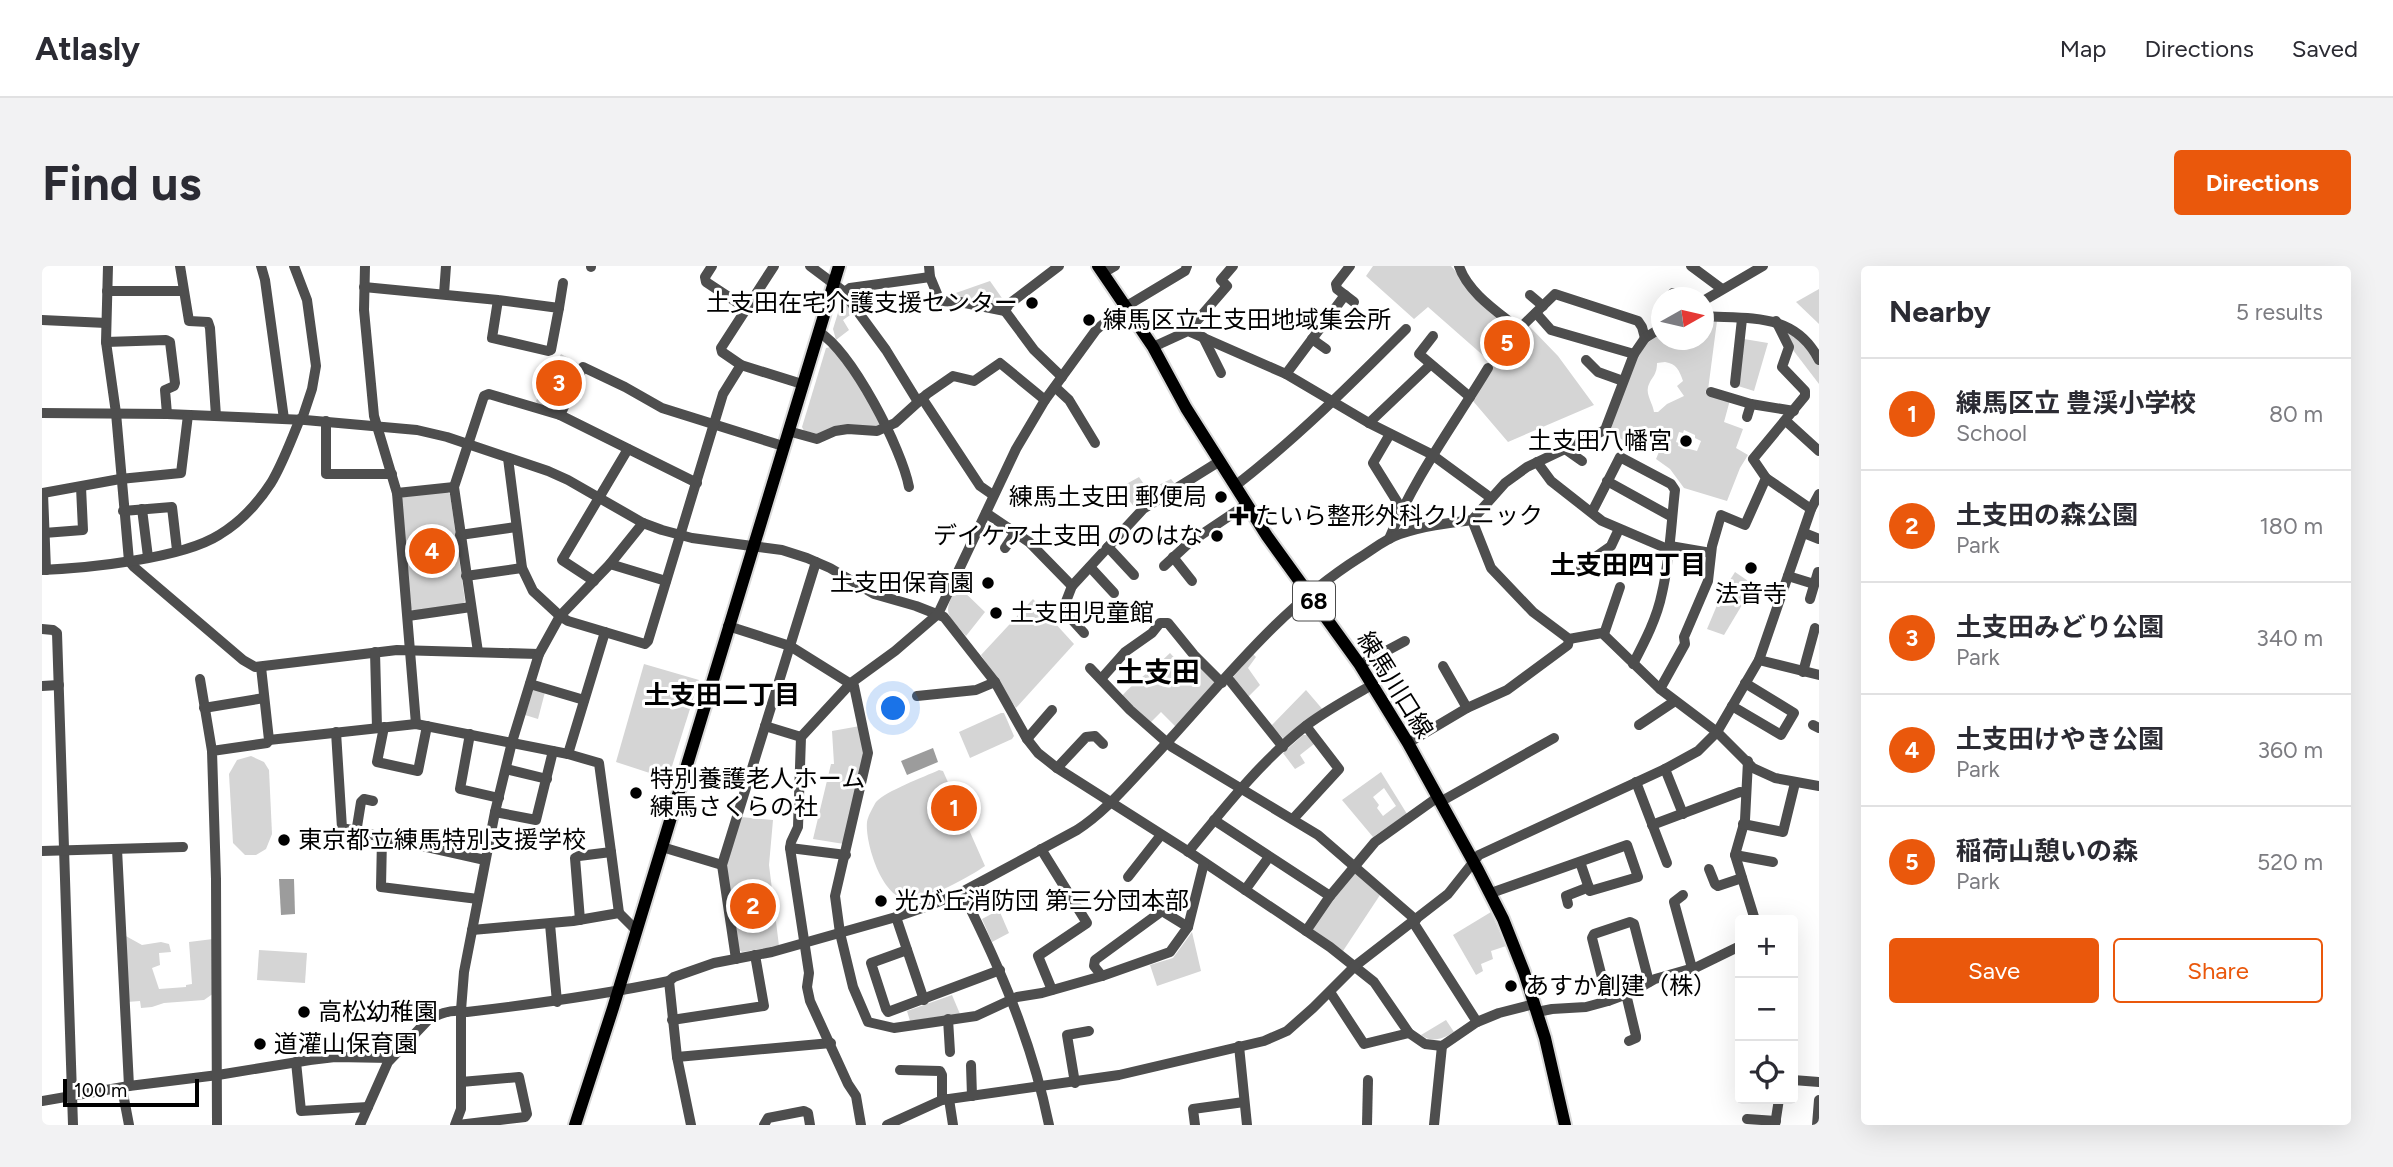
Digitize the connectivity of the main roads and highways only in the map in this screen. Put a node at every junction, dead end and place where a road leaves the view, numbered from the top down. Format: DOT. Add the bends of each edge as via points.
graph roads {
  1 [pos="839,266"];
  2 [pos="1101,270"];
  3 [pos="575,1125"];
  4 [pos="1565,1125"];
  1 -- 3 [label="main road"];
  2 -- 4 [label="main road, 練馬川口線 / 68" via="1153,347 1247,505 1360,665 1491,894 1535,1008"];
}
